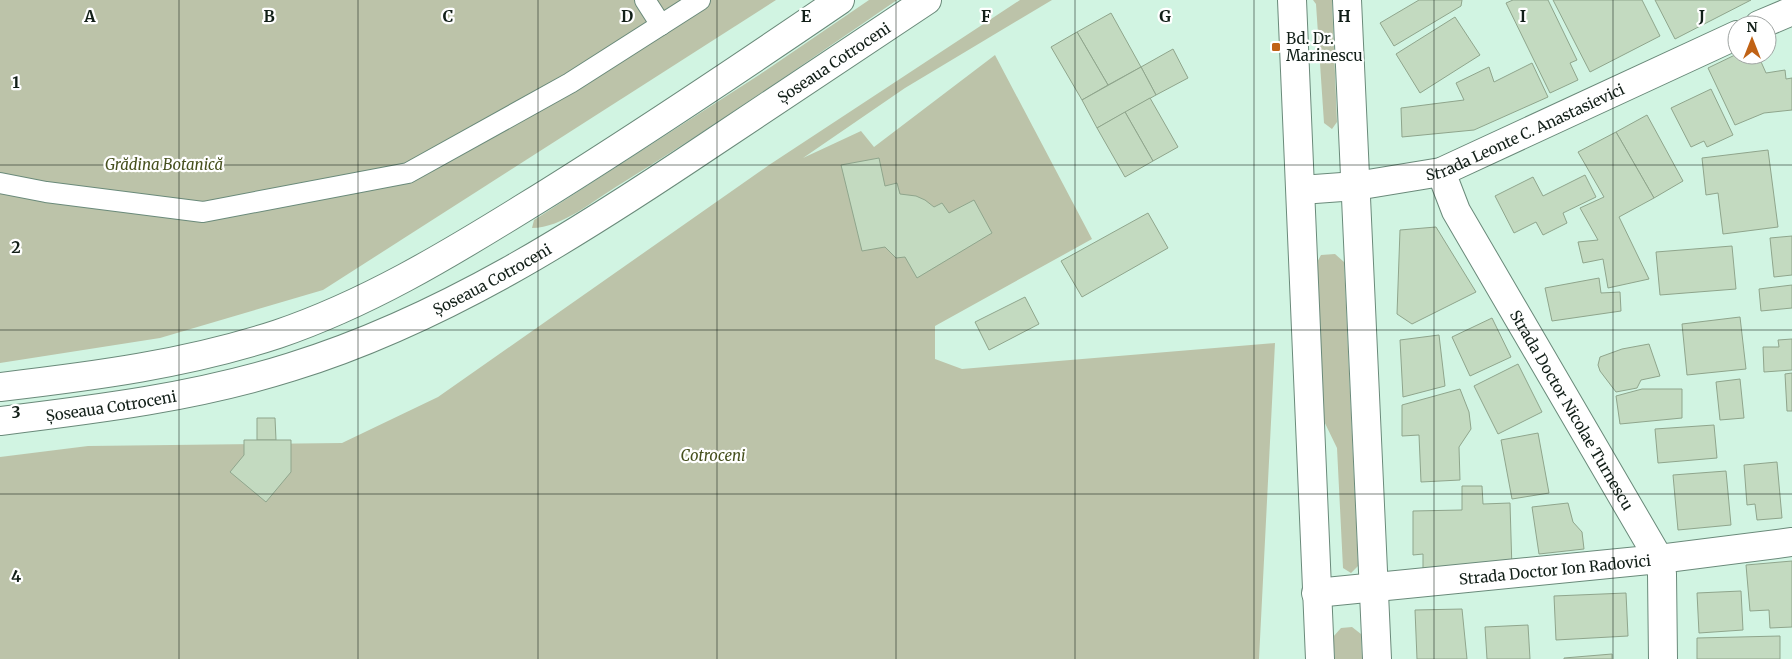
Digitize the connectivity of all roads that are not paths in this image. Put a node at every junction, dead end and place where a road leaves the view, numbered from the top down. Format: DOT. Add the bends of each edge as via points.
graph roads {
  1 [pos="645,0"];
  2 [pos="700,0"];
  3 [pos="840,0"];
  4 [pos="928,0"];
  5 [pos="1292,0"];
  6 [pos="1347,0"];
  7 [pos="1792,11"];
  8 [pos="1777,17"];
  9 [pos="662,25"];
  10 [pos="1727,40"];
  11 [pos="1441,172"];
  12 [pos="0,183"];
  13 [pos="1356,186"];
  14 [pos="1301,190"];
  15 [pos="0,387"];
  16 [pos="0,420"];
  17 [pos="1792,542"];
  18 [pos="1659,559"];
  19 [pos="1373,589"];
  20 [pos="1316,594"];
  21 [pos="1320,659"];
  22 [pos="1377,659"];
  23 [pos="1663,659"];
  1 -- 9 [label="street"];
  2 -- 9 [label="street"];
  3 -- 15 [label="main road, Șoseaua Cotroceni" via="637,138 473,239 360,301 301,326 222,351 105,375"];
  4 -- 16 [label="main road, Șoseaua Cotroceni" via="625,202 534,257 378,335 293,367 232,384 116,407"];
  5 -- 14 [label="main road"];
  6 -- 13 [label="main road"];
  7 -- 8 [label="main road"];
  9 -- 12 [label="street" via="570,83 408,173 203,212"];
  10 -- 11 [label="main road, Strada Leonte C. Anastasievici"];
  11 -- 13 [label="main road, Strada Leonte C. Anastasievici"];
  11 -- 18 [label="main road, Strada Doctor Nicolae Turnescu" via="1456,211"];
  13 -- 14 [label="main road, Strada Leonte C. Anastasievici"];
  13 -- 19 [label="main road"];
  14 -- 20 [label="main road"];
  17 -- 18 [label="main road, Strada Doctor Ion Radovici"];
  18 -- 19 [label="main road, Strada Doctor Ion Radovici"];
  18 -- 23 [label="main road, Strada Doctor Nicolae Turnescu"];
  19 -- 20 [label="main road, Strada Doctor Ion Radovici"];
  19 -- 22 [label="main road"];
  20 -- 21 [label="main road"];
}
